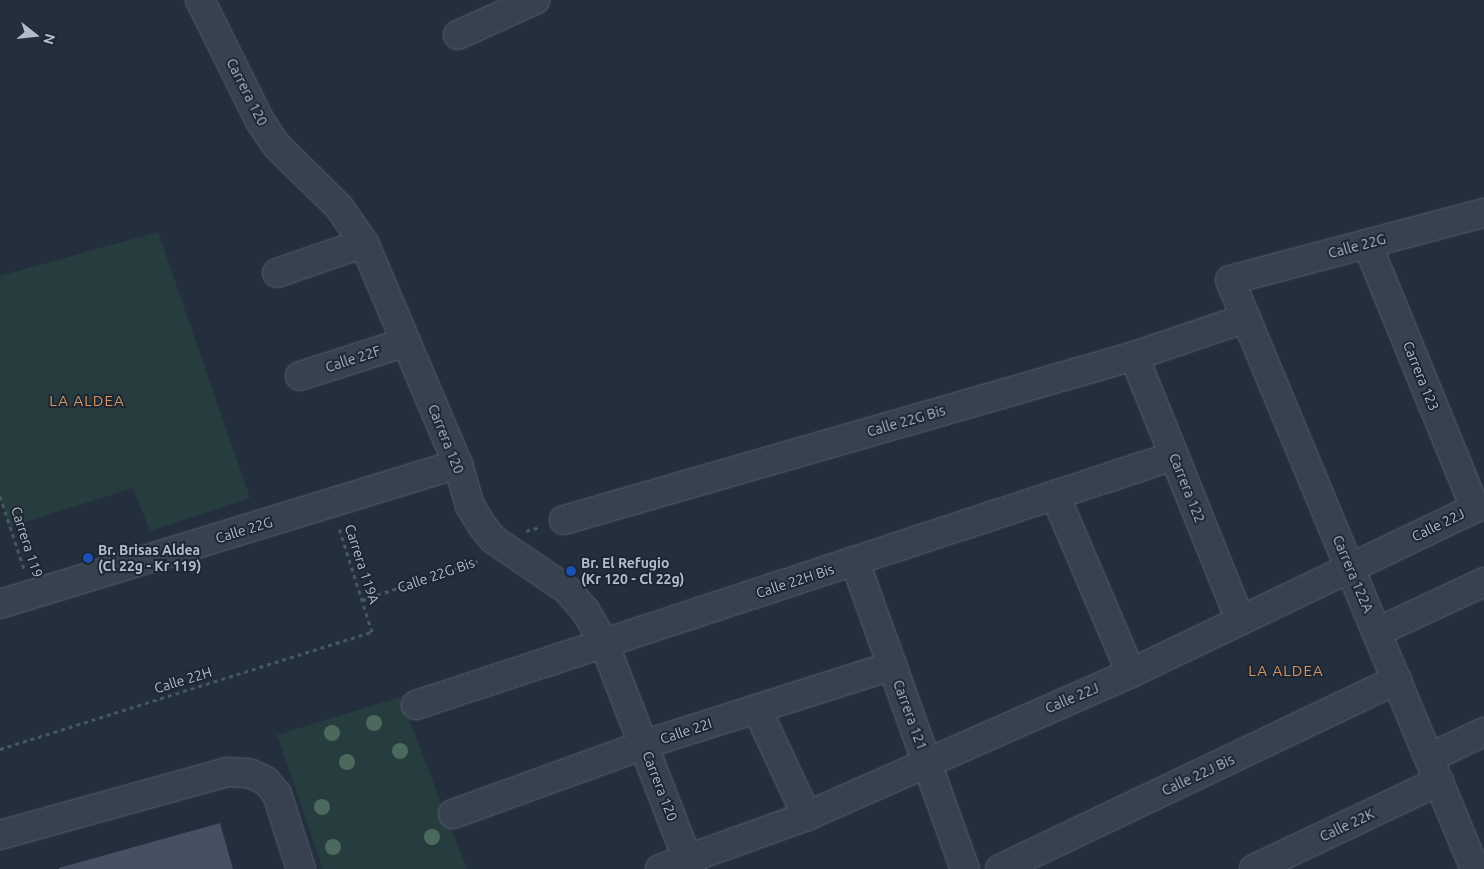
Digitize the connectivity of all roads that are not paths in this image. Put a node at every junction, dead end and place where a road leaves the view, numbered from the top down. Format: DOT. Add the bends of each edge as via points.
graph roads {
  1 [pos="200,0"];
  2 [pos="535,0"];
  3 [pos="458,35"];
  4 [pos="1484,213"];
  5 [pos="364,244"];
  6 [pos="1367,244"];
  7 [pos="276,273"];
  8 [pos="1230,280"];
  9 [pos="1246,318"];
  10 [pos="406,342"];
  11 [pos="1134,356"];
  12 [pos="300,376"];
  13 [pos="1174,456"];
  14 [pos="458,464"];
  15 [pos="1055,495"];
  16 [pos="1475,508"];
  17 [pos="564,520"];
  18 [pos="855,562"];
  19 [pos="1350,568"];
  20 [pos="1484,582"];
  21 [pos="0,604"];
  22 [pos="1240,620"];
  23 [pos="1377,632"];
  24 [pos="604,643"];
  25 [pos="892,666"];
  26 [pos="1131,673"];
  27 [pos="1397,680"];
  28 [pos="416,706"];
  29 [pos="757,709"];
  30 [pos="1484,732"];
  31 [pos="645,745"];
  32 [pos="926,761"];
  33 [pos="1434,770"];
  34 [pos="453,814"];
  35 [pos="806,816"];
  36 [pos="0,835"];
  37 [pos="690,864"];
  38 [pos="301,869"];
  39 [pos="660,869"];
  40 [pos="965,869"];
  41 [pos="1000,869"];
  42 [pos="1254,869"];
  43 [pos="1475,869"];
  1 -- 5 [label="street, Carrera 120" via="260,121 277,146 339,207"];
  2 -- 3 [label="street"];
  4 -- 6 [label="street, Calle 22G"];
  5 -- 7 [label="street"];
  5 -- 10 [label="street, Carrera 120"];
  6 -- 8 [label="street, Calle 22G"];
  6 -- 16 [label="street, Carrera 123"];
  8 -- 9 [label="street, Carrera 122A"];
  9 -- 11 [label="street, Calle 22G Bis"];
  9 -- 19 [label="street, Carrera 122A"];
  10 -- 12 [label="street, Calle 22F"];
  10 -- 14 [label="street, Carrera 120"];
  11 -- 13 [label="street, Carrera 122"];
  11 -- 17 [label="street, Calle 22G Bis"];
  13 -- 15 [label="street, Calle 22H Bis"];
  13 -- 22 [label="street, Carrera 122"];
  14 -- 21 [label="street, Calle 22G"];
  14 -- 24 [label="street, Carrera 120" via="470,506 489,534 566,589 585,610"];
  15 -- 18 [label="street, Calle 22H Bis"];
  15 -- 26 [label="street"];
  16 -- 19 [label="street, Calle 22J"];
  18 -- 24 [label="street, Calle 22H Bis"];
  18 -- 25 [label="street, Carrera 121"];
  19 -- 22 [label="street, Calle 22J"];
  19 -- 23 [label="street, Carrera 122A"];
  20 -- 23 [label="street"];
  22 -- 26 [label="street, Calle 22J"];
  23 -- 27 [label="street, Carrera 122A"];
  24 -- 28 [label="street, Calle 22H Bis"];
  24 -- 31 [label="street, Carrera 120"];
  25 -- 29 [label="street, Calle 22I"];
  25 -- 32 [label="street, Carrera 121"];
  26 -- 32 [label="street, Calle 22J"];
  27 -- 33 [label="street, Carrera 122A"];
  27 -- 41 [label="street, Calle 22J Bis"];
  29 -- 31 [label="street, Calle 22I"];
  29 -- 35 [label="street"];
  30 -- 33 [label="street, Calle 22K"];
  31 -- 34 [label="street, Calle 22I"];
  31 -- 37 [label="street, Carrera 120"];
  32 -- 35 [label="street, Calle 22J"];
  32 -- 40 [label="street, Carrera 121"];
  33 -- 42 [label="street, Calle 22K"];
  33 -- 43 [label="street, Carrera 122A"];
  35 -- 37 [label="street, Calle 22J"];
  36 -- 38 [label="street" via="228,772 249,773 266,781 277,794"];
  37 -- 39 [label="street, Calle 22J"];
}
